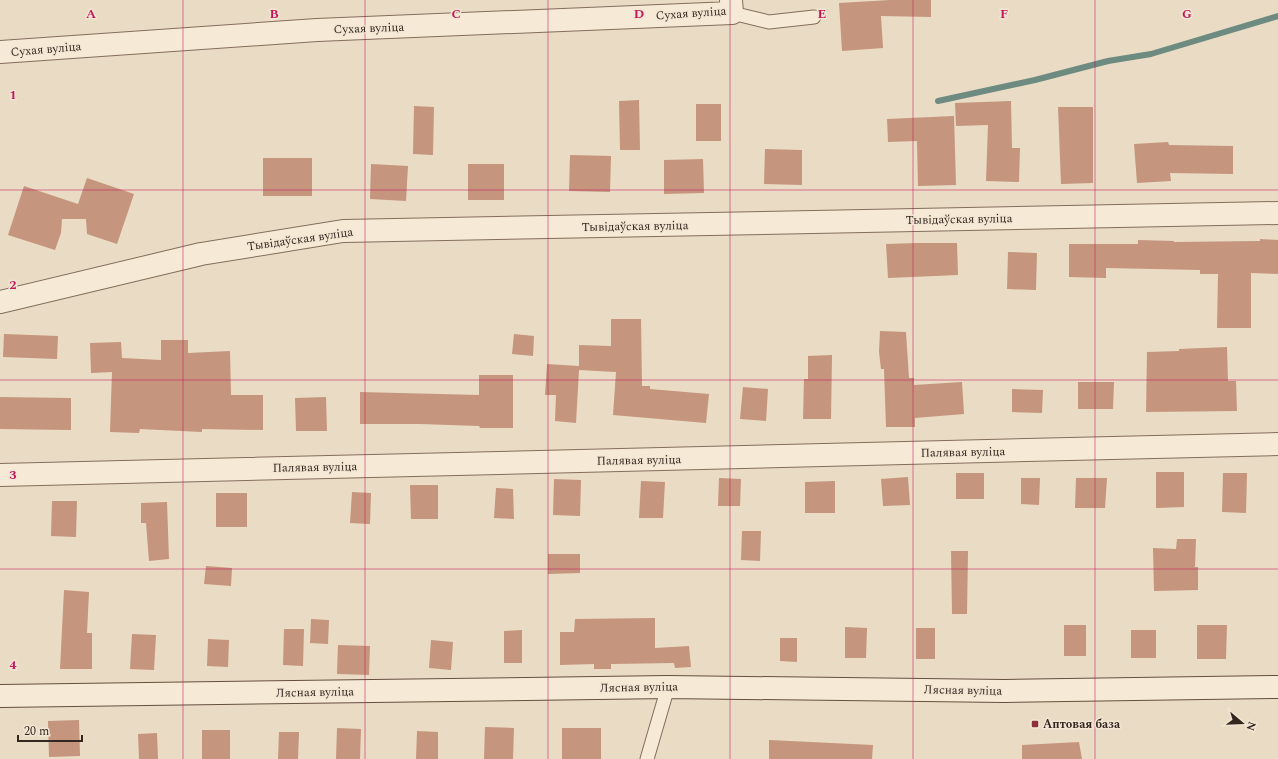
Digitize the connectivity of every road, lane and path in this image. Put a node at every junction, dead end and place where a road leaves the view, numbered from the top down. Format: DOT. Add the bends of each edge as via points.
graph roads {
  1 [pos="731,6"];
  2 [pos="814,17"];
  3 [pos="2,55"];
  4 [pos="1278,213"];
  5 [pos="0,302"];
  6 [pos="1278,444"];
  7 [pos="0,475"];
  8 [pos="668,686"];
  9 [pos="1278,687"];
  10 [pos="0,696"];
  11 [pos="647,759"];
  1 -- 2 [label="lane" via="769,22"];
  1 -- 3 [label="street, Сухая вуліца" via="317,30"];
  4 -- 5 [label="street, Тывідаўская вуліца" via="344,231 201,254"];
  6 -- 7 [label="street, Палявая вуліца"];
  8 -- 9 [label="street, Лясная вуліца" via="1004,691"];
  8 -- 10 [label="street, Лясная вуліца"];
  8 -- 11 [label="lane"];
}
